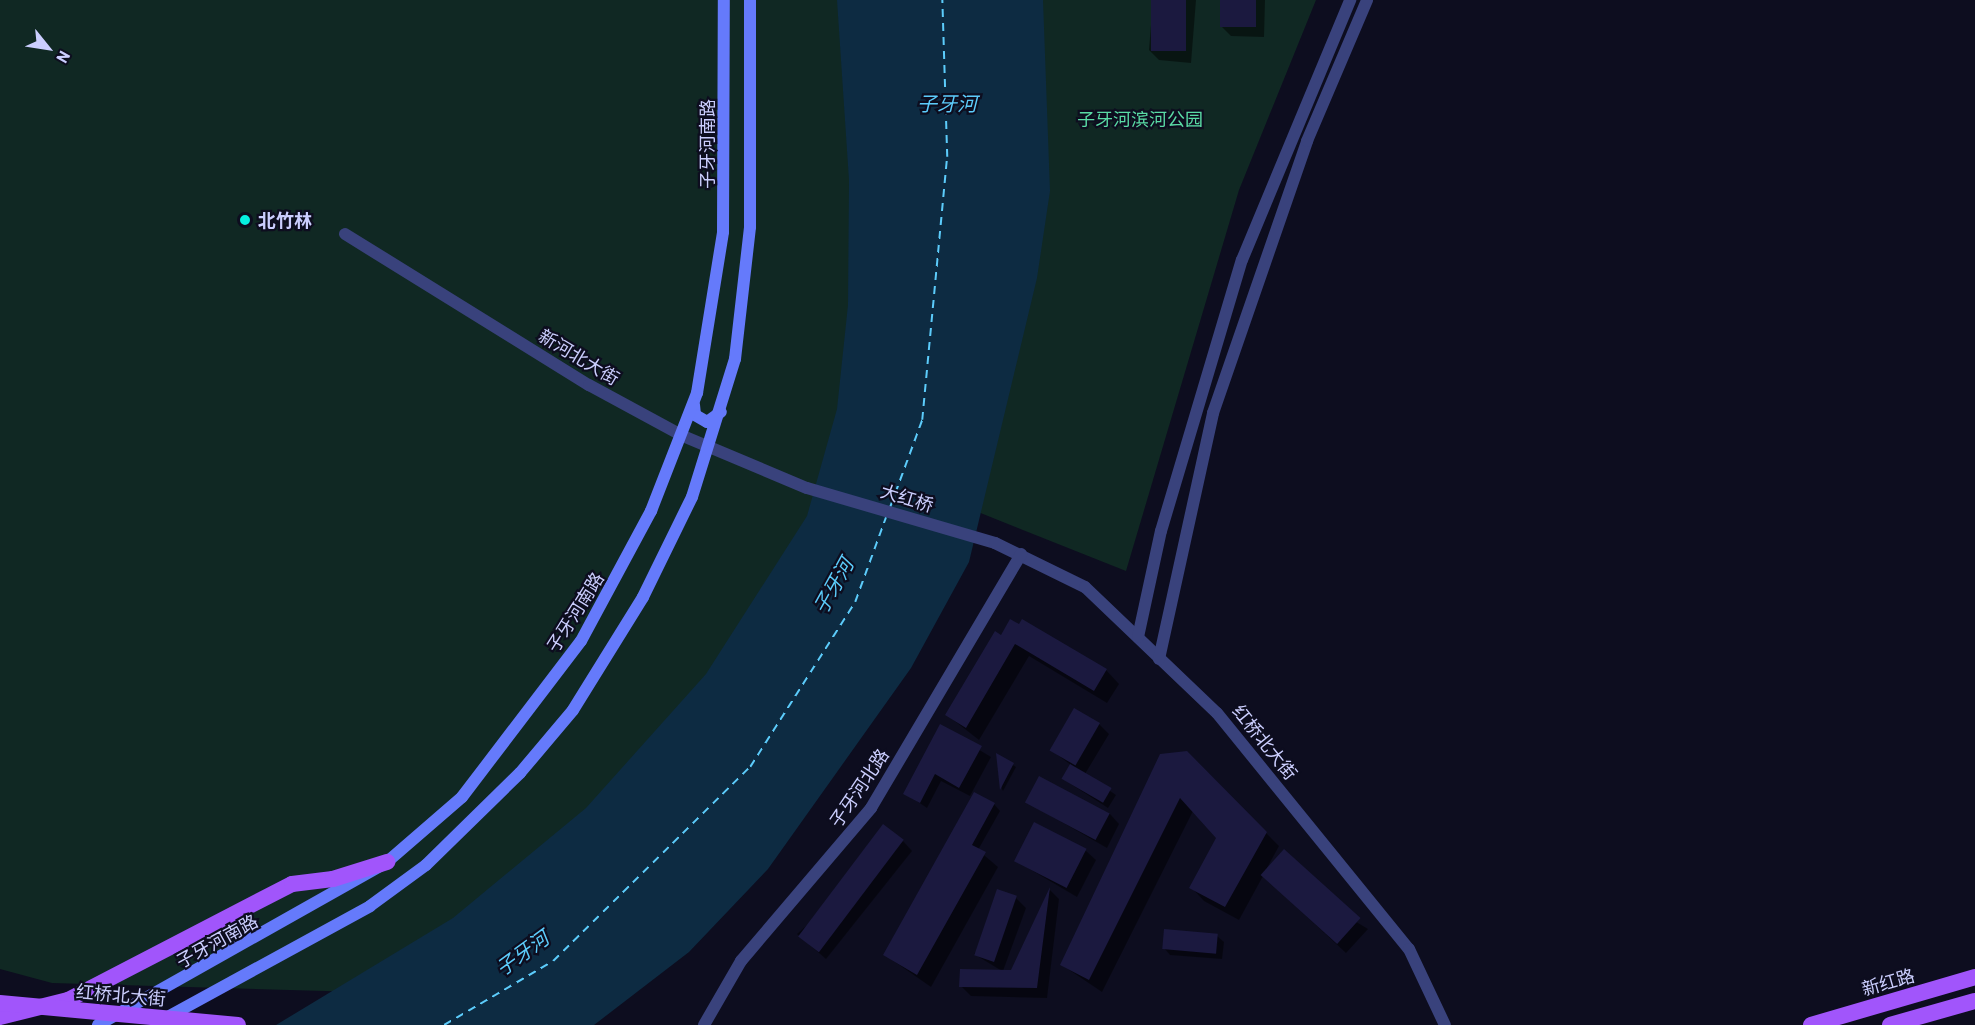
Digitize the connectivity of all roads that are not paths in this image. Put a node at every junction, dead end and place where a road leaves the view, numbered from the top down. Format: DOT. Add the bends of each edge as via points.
graph roads {
  1 [pos="724,0"];
  2 [pos="750,0"];
  3 [pos="1350,0"];
  4 [pos="1367,0"];
  5 [pos="345,234"];
  6 [pos="694,402"];
  7 [pos="722,411"];
  8 [pos="683,436"];
  9 [pos="711,448"];
  10 [pos="807,488"];
  11 [pos="996,543"];
  12 [pos="1021,554"];
  13 [pos="1138,637"];
  14 [pos="1159,659"];
  15 [pos="387,862"];
  16 [pos="1975,977"];
  17 [pos="1975,1001"];
  18 [pos="0,1003"];
  19 [pos="0,1017"];
  20 [pos="98,1025"];
  21 [pos="153,1025"];
  22 [pos="238,1025"];
  23 [pos="704,1025"];
  24 [pos="1445,1025"];
  25 [pos="1811,1025"];
  26 [pos="1890,1025"];
  1 -- 6 [label="main road, 子牙河南路" via="723,232"];
  2 -- 7 [label="main road" via="750,227 740,326"];
  3 -- 13 [label="street" via="1242,260 1161,531"];
  4 -- 14 [label="street" via="1307,141 1213,413"];
  5 -- 8 [label="street, 新河北大街" via="589,385"];
  6 -- 7 [label="main road" via="695,415 703,420 712,421"];
  6 -- 8 [label="main road, 子牙河南路"];
  7 -- 9 [label="main road"];
  8 -- 9 [label="street, 新河北大街"];
  8 -- 15 [label="main road, 子牙河南路" via="623,568 581,640 462,798"];
  9 -- 10 [label="street, 新河北大街"];
  9 -- 21 [label="main road" via="643,597 573,710 520,773 426,865 370,906"];
  10 -- 11 [label="street, 大红桥"];
  11 -- 12 [label="street, 红桥北大街"];
  12 -- 13 [label="street, 红桥北大街" via="1085,587"];
  12 -- 23 [label="street, 子牙河北路" via="872,808 741,961"];
  13 -- 14 [label="street, 红桥北大街"];
  14 -- 24 [label="street, 红桥北大街" via="1217,713 1409,949"];
  15 -- 19 [label="main road" via="333,879 292,884 68,1000"];
  15 -- 20 [label="main road, 子牙河南路"];
  16 -- 25 [label="main road, 新红路"];
  17 -- 26 [label="main road"];
  18 -- 22 [label="main road, 红桥北大街, bridge"];
}
